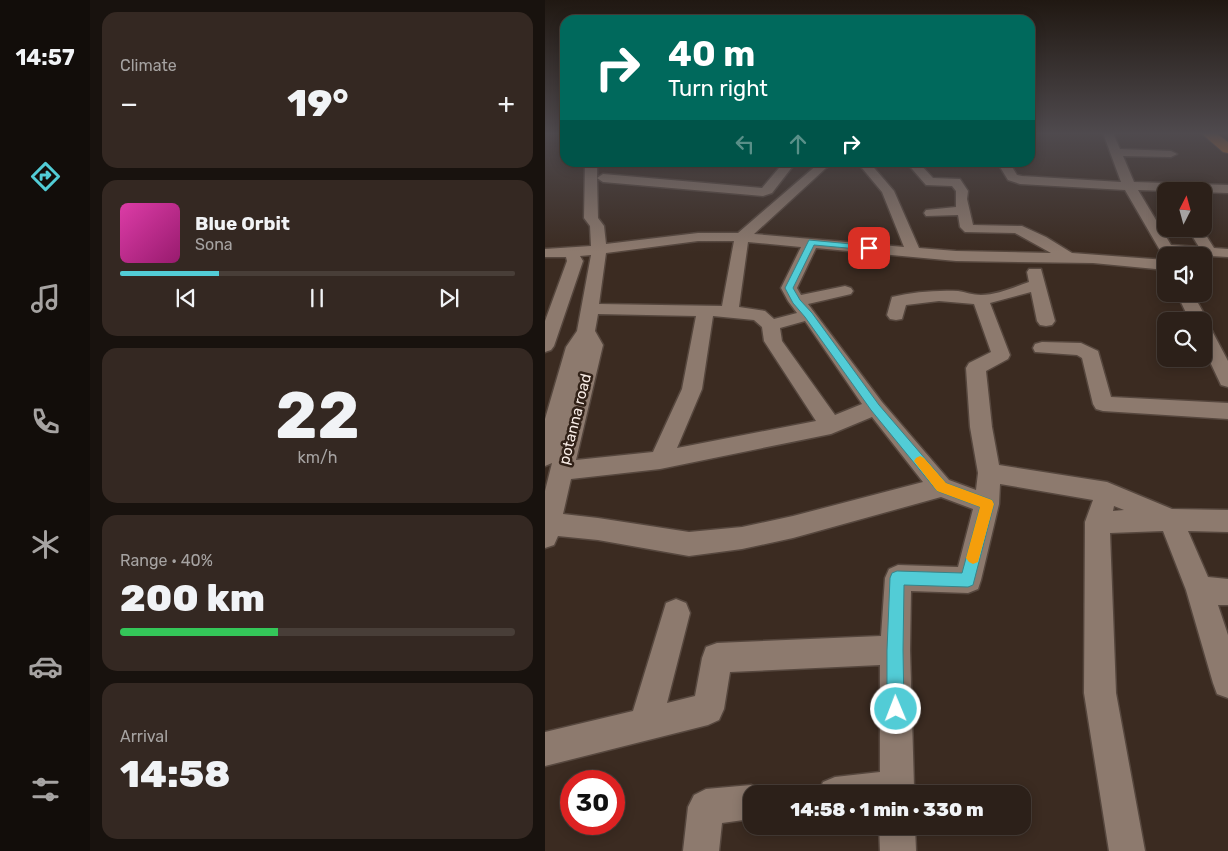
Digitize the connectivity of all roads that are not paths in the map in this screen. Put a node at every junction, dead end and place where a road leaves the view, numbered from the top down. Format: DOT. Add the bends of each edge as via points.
graph roads {
  1 [pos="591,173"];
  2 [pos="603,173"];
  3 [pos="782,173"];
  4 [pos="814,173"];
  5 [pos="872,173"];
  6 [pos="922,173"];
  7 [pos="1009,173"];
  8 [pos="1124,173"];
  9 [pos="603,178"];
  10 [pos="1129,186"];
  11 [pos="1157,188"];
  12 [pos="1213,189"];
  13 [pos="1228,189"];
  14 [pos="965,212"];
  15 [pos="931,213"];
  16 [pos="597,226"];
  17 [pos="741,236"];
  18 [pos="811,242"];
  19 [pos="1165,247"];
  20 [pos="582,251"];
  21 [pos="1212,251"];
  22 [pos="913,252"];
  23 [pos="545,253"];
  24 [pos="1228,253"];
  25 [pos="1033,257"];
  26 [pos="1068,258"];
  27 [pos="1157,264"];
  28 [pos="1038,284"];
  29 [pos="845,291"];
  30 [pos="981,300"];
  31 [pos="802,308"];
  32 [pos="590,309"];
  33 [pos="730,311"];
  34 [pos="705,312"];
  35 [pos="896,315"];
  36 [pos="1046,321"];
  37 [pos="771,325"];
  38 [pos="1214,340"];
  39 [pos="545,346"];
  40 [pos="1042,348"];
  41 [pos="1228,380"];
  42 [pos="875,408"];
  43 [pos="1228,411"];
  44 [pos="831,426"];
  45 [pos="659,460"];
  46 [pos="553,464"];
  47 [pos="989,473"];
  48 [pos="941,487"];
  49 [pos="987,504"];
  50 [pos="1102,507"];
  51 [pos="1171,520"];
  52 [pos="1228,521"];
  53 [pos="547,530"];
  54 [pos="1200,590"];
  55 [pos="1228,592"];
  56 [pos="676,613"];
  57 [pos="895,650"];
  58 [pos="1228,683"];
  59 [pos="645,724"];
  60 [pos="545,749"];
  61 [pos="897,785"];
  62 [pos="743,803"];
  63 [pos="897,835"];
  64 [pos="701,851"];
  65 [pos="898,851"];
  66 [pos="1127,851"];
  1 -- 16 [label="street, potanna road" via="591,218"];
  2 -- 9 [label="street, potanna road"];
  3 -- 9 [label="street" via="763,192"];
  4 -- 17 [label="street"];
  5 -- 22 [label="street" via="888,191"];
  6 -- 14 [label="street" via="931,182 956,182 962,191"];
  7 -- 10 [label="street" via="1019,180"];
  8 -- 10 [label="street"];
  9 -- 16 [label="street, potanna road" via="600,192 605,215"];
  10 -- 11 [label="street"];
  10 -- 19 [label="street"];
  12 -- 13 [label="street"];
  14 -- 15 [label="street"];
  14 -- 26 [label="street" via="970,229 1017,230 1041,240"];
  16 -- 20 [label="street, potanna road"];
  17 -- 18 [label="street"];
  17 -- 20 [label="street" via="698,237"];
  17 -- 33 [label="street"];
  18 -- 22 [label="street"];
  18 -- 31 [label="street" via="789,288"];
  20 -- 23 [label="street"];
  20 -- 32 [label="street, potanna road"];
  20 -- 39 [label="street" via="575,261"];
  21 -- 24 [label="street"];
  22 -- 25 [label="street"];
  25 -- 26 [label="street"];
  25 -- 28 [label="street"];
  26 -- 27 [label="street"];
  28 -- 30 [label="street"];
  28 -- 36 [label="street"];
  29 -- 31 [label="street"];
  30 -- 35 [label="street" via="938,294 898,301"];
  30 -- 47 [label="street" via="1001,355 976,368"];
  31 -- 37 [label="street"];
  31 -- 42 [label="street"];
  32 -- 34 [label="street"];
  32 -- 46 [label="street, potanna road" via="586,331 594,346"];
  33 -- 34 [label="street"];
  33 -- 37 [label="street" via="759,315"];
  34 -- 45 [label="street" via="693,389"];
  37 -- 44 [label="street" via="773,341"];
  38 -- 41 [label="street"];
  40 -- 43 [label="street" via="1081,350 1091,355 1103,404"];
  42 -- 44 [label="street"];
  42 -- 48 [label="street"];
  44 -- 45 [label="street"];
  45 -- 46 [label="street"];
  46 -- 53 [label="street, potanna road"];
  47 -- 49 [label="street"];
  47 -- 50 [label="street"];
  48 -- 49 [label="street"];
  48 -- 53 [label="street" via="793,527 742,538 689,544 599,529"];
  49 -- 57 [label="street" via="968,580 897,578"];
  50 -- 51 [label="street"];
  50 -- 66 [label="street" via="1100,693"];
  51 -- 52 [label="street"];
  51 -- 54 [label="street"];
  54 -- 55 [label="street"];
  54 -- 58 [label="street"];
  56 -- 59 [label="street"];
  57 -- 59 [label="street" via="717,658 708,709"];
  57 -- 61 [label="street"];
  59 -- 60 [label="street"];
  62 -- 64 [label="street" via="706,807"];
  63 -- 65 [label="street"];
}
